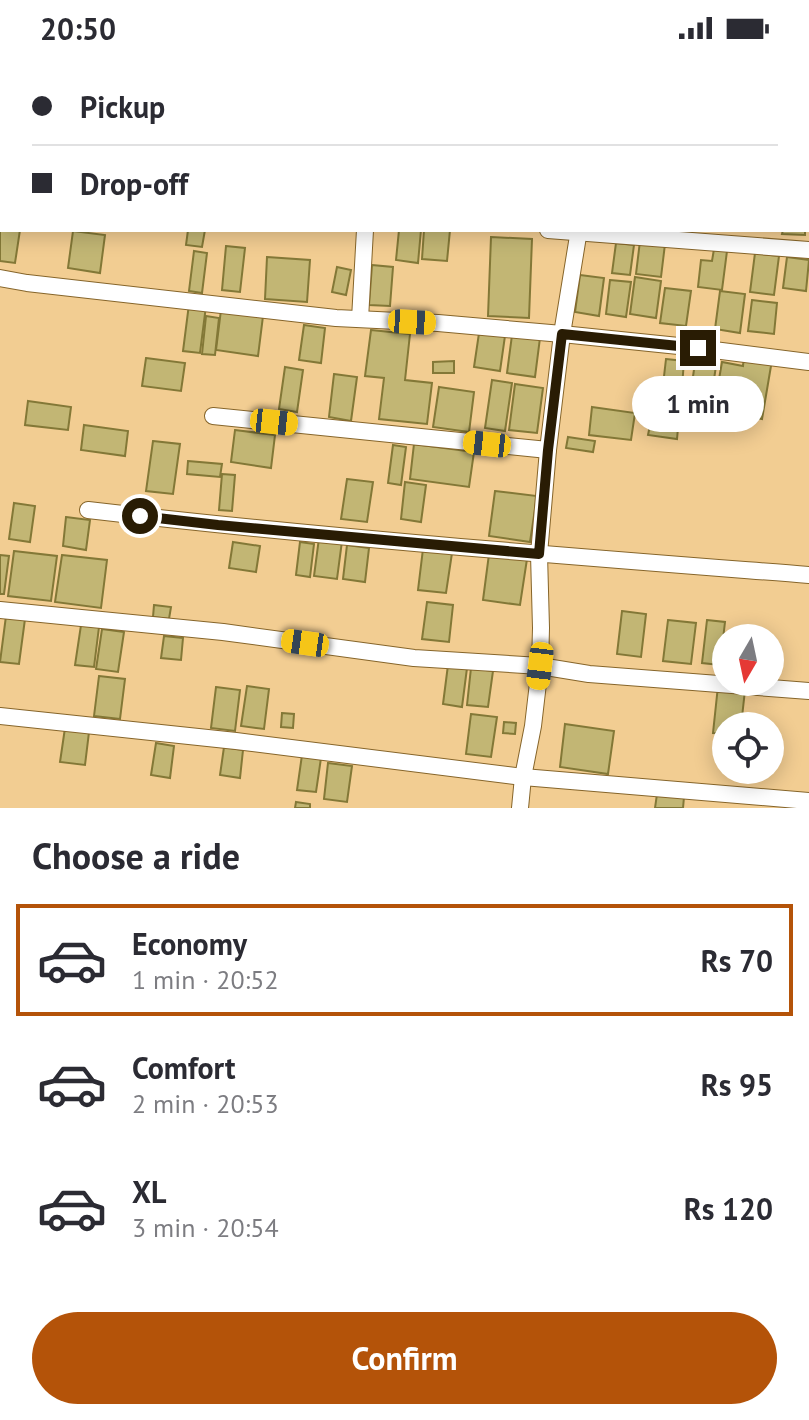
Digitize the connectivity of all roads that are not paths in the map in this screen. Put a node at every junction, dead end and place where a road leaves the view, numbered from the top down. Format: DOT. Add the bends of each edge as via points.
graph roads {
  1 [pos="365,232"];
  2 [pos="579,232"];
  3 [pos="591,232"];
  4 [pos="809,250"];
  5 [pos="0,278"];
  6 [pos="360,319"];
  7 [pos="562,334"];
  8 [pos="809,362"];
  9 [pos="213,416"];
  10 [pos="548,450"];
  11 [pos="88,510"];
  12 [pos="539,554"];
  13 [pos="809,575"];
  14 [pos="0,610"];
  15 [pos="540,666"];
  16 [pos="809,691"];
  17 [pos="0,716"];
  18 [pos="523,777"];
  19 [pos="809,801"];
  20 [pos="520,808"];
  1 -- 6 [label="street"];
  2 -- 7 [label="street"];
  3 -- 4 [label="street"];
  5 -- 6 [label="street"];
  6 -- 7 [label="street"];
  7 -- 8 [label="street"];
  7 -- 10 [label="street"];
  9 -- 10 [label="street"];
  10 -- 12 [label="street"];
  11 -- 12 [label="street"];
  12 -- 13 [label="street"];
  12 -- 15 [label="street"];
  14 -- 15 [label="street" via="414,658"];
  15 -- 16 [label="street"];
  15 -- 18 [label="street"];
  17 -- 18 [label="street"];
  18 -- 19 [label="street"];
  18 -- 20 [label="street"];
}
